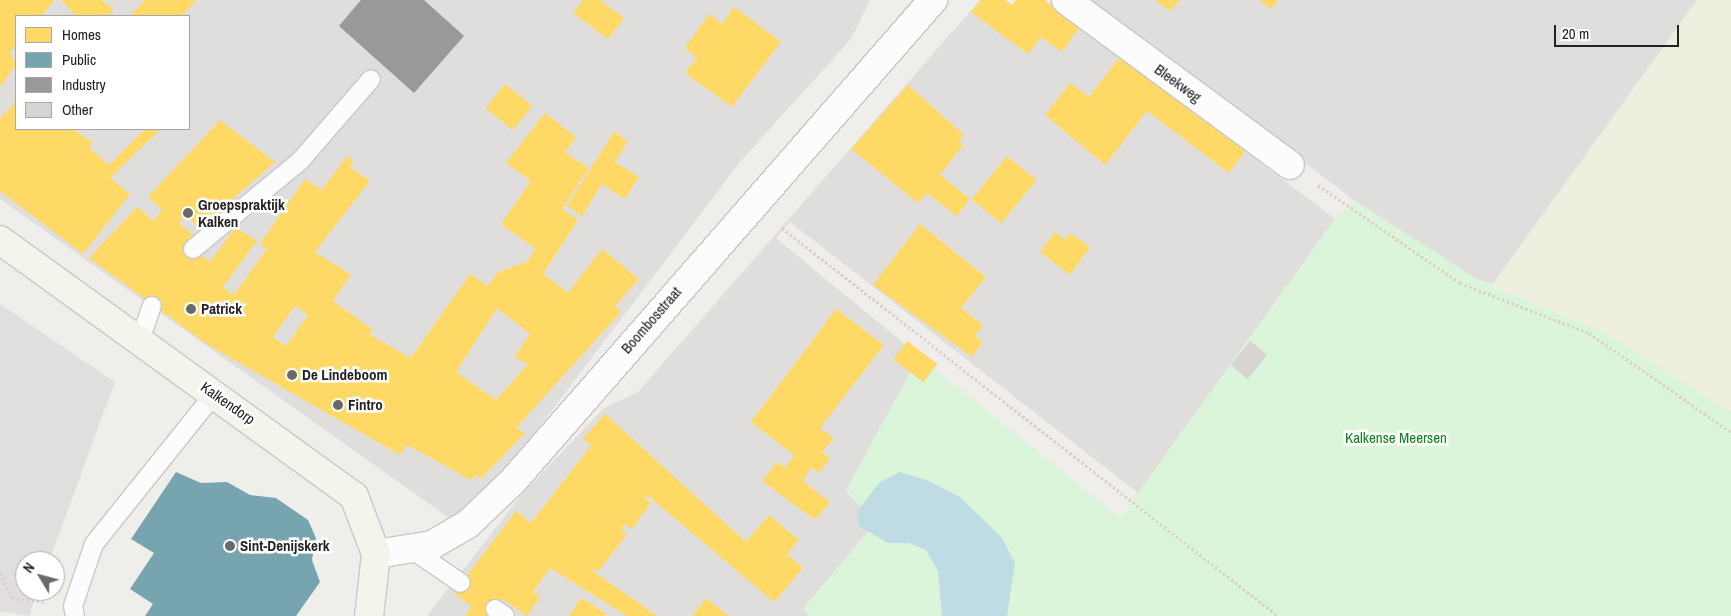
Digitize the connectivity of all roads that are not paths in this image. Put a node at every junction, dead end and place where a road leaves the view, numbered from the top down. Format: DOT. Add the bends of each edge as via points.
graph roads {
  1 [pos="911,0"];
  2 [pos="933,0"];
  3 [pos="1066,0"];
  4 [pos="896,40"];
  5 [pos="371,79"];
  6 [pos="1290,165"];
  7 [pos="0,240"];
  8 [pos="193,249"];
  9 [pos="152,306"];
  10 [pos="140,340"];
  11 [pos="215,394"];
  12 [pos="411,549"];
  13 [pos="376,554"];
  14 [pos="461,583"];
  15 [pos="74,611"];
  16 [pos="369,616"];
  1 -- 4 [label="street, Boombosstraat"];
  2 -- 4 [label="street, Boombosstraat"];
  3 -- 6 [label="street, Bleekweg"];
  4 -- 12 [label="street, Boombosstraat" via="513,481 468,524 432,545"];
  5 -- 8 [label="lane" via="300,161"];
  7 -- 10 [label="main road, Kalkendorp"];
  9 -- 10 [label="lane"];
  10 -- 11 [label="main road, Kalkendorp"];
  11 -- 13 [label="main road, Kalkendorp" via="354,496"];
  11 -- 15 [label="lane" via="94,544"];
  12 -- 13 [label="street, Boombosstraat"];
  12 -- 14 [label="lane"];
  13 -- 16 [label="main road, Kalkendorp"];
}
